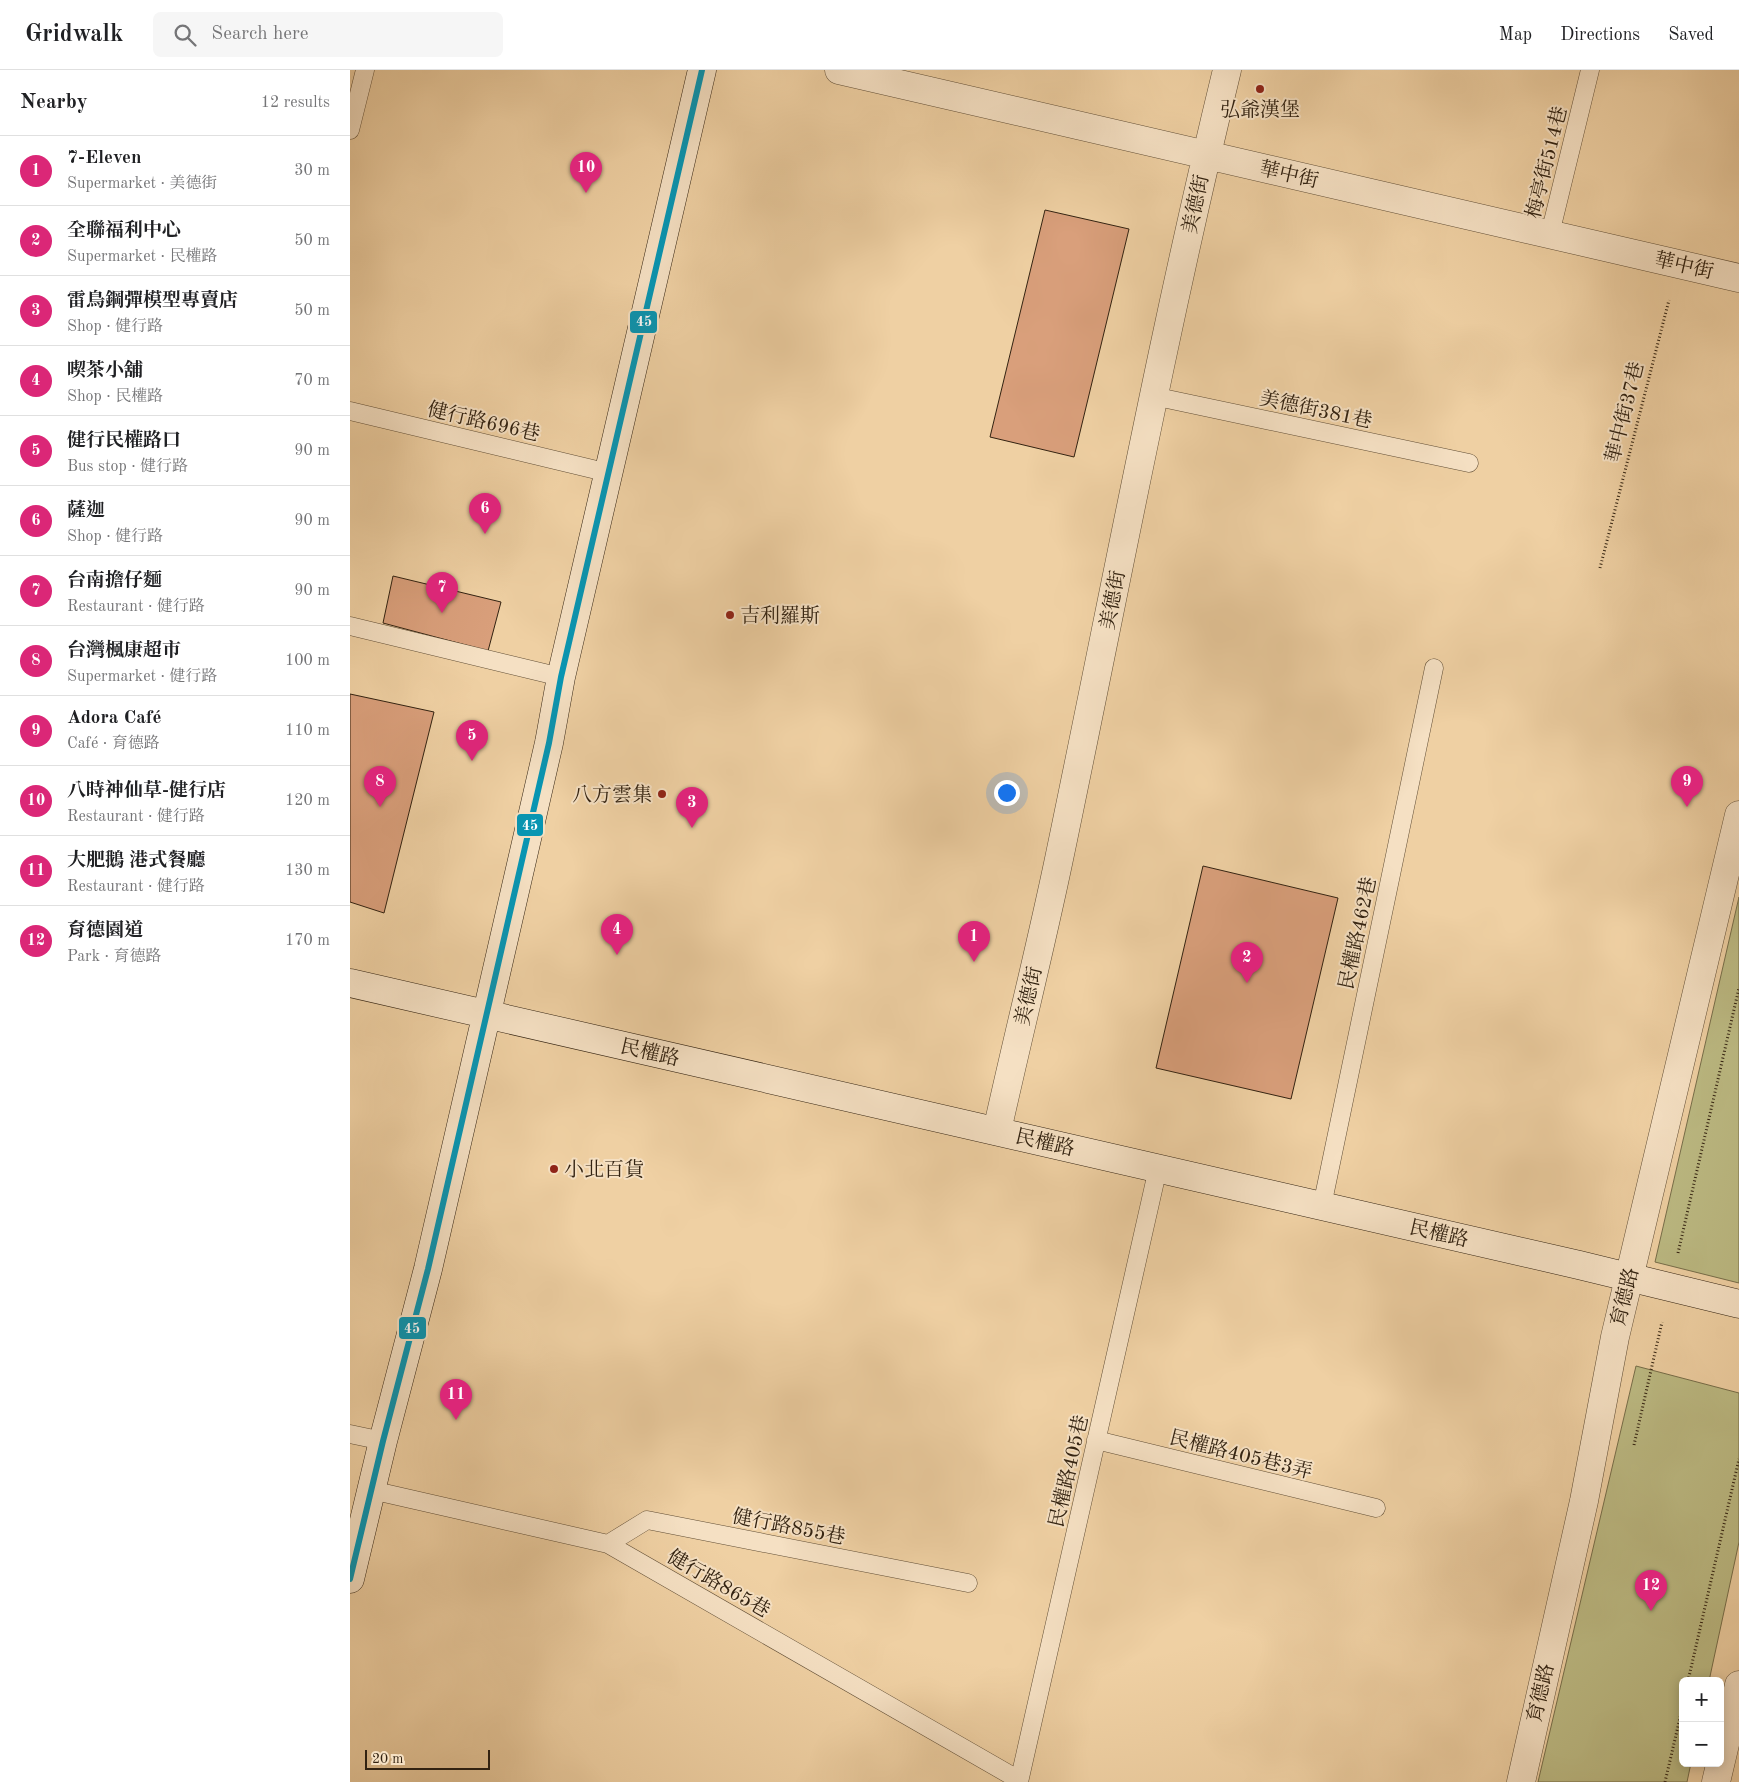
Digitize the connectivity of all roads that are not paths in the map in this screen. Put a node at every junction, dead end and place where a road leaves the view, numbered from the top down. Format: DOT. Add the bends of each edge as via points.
graph roads {
  1 [pos="365,70"];
  2 [pos="702,70"];
  3 [pos="839,70"];
  4 [pos="1227,70"];
  5 [pos="1590,70"];
  6 [pos="350,130"];
  7 [pos="1206,154"];
  8 [pos="1550,234"];
  9 [pos="1739,278"];
  10 [pos="1153,396"];
  11 [pos="350,411"];
  12 [pos="1469,463"];
  13 [pos="608,472"];
  14 [pos="350,626"];
  15 [pos="1434,668"];
  16 [pos="561,677"];
  17 [pos="1739,815"];
  18 [pos="350,983"];
  19 [pos="487,1014"];
  20 [pos="997,1130"];
  21 [pos="1158,1168"];
  22 [pos="1322,1206"];
  23 [pos="1629,1278"];
  24 [pos="1739,1304"];
  25 [pos="350,1434"];
  26 [pos="1096,1440"];
  27 [pos="383,1441"];
  28 [pos="372,1490"];
  29 [pos="1376,1508"];
  30 [pos="608,1544"];
  31 [pos="350,1579"];
  32 [pos="968,1583"];
  33 [pos="1739,1685"];
  34 [pos="1019,1781"];
  35 [pos="1520,1782"];
  36 [pos="1716,1782"];
  1 -- 6 [label="lane"];
  2 -- 13 [label="street"];
  3 -- 7 [label="street, 華中街"];
  4 -- 7 [label="street, 美德街"];
  5 -- 8 [label="lane, 梅亭街514巷"];
  7 -- 8 [label="street, 華中街"];
  7 -- 10 [label="street, 美德街"];
  8 -- 9 [label="street, 華中街"];
  10 -- 12 [label="lane, 美德街381巷"];
  10 -- 20 [label="street, 美德街" via="1058,862"];
  11 -- 13 [label="lane, 健行路696巷"];
  13 -- 16 [label="street"];
  14 -- 16 [label="lane"];
  15 -- 22 [label="lane, 民權路462巷"];
  16 -- 19 [label="street"];
  17 -- 23 [label="street, 育德路"];
  18 -- 19 [label="street, 民權路"];
  19 -- 20 [label="street, 民權路"];
  19 -- 27 [label="street" via="428,1268"];
  20 -- 21 [label="street, 民權路"];
  21 -- 22 [label="street, 民權路"];
  21 -- 26 [label="lane, 民權路405巷"];
  22 -- 23 [label="street, 民權路"];
  23 -- 24 [label="street, 民權路"];
  23 -- 35 [label="street, 育德路" via="1584,1501"];
  25 -- 27 [label="lane"];
  26 -- 29 [label="lane, 民權路405巷3弄"];
  26 -- 34 [label="lane, 民權路405巷"];
  27 -- 28 [label="street"];
  28 -- 30 [label="lane, 健行路865巷"];
  28 -- 31 [label="street"];
  30 -- 32 [label="lane, 健行路855巷" via="647,1520"];
  30 -- 34 [label="lane, 健行路865巷"];
  33 -- 36 [label="street"];
}
